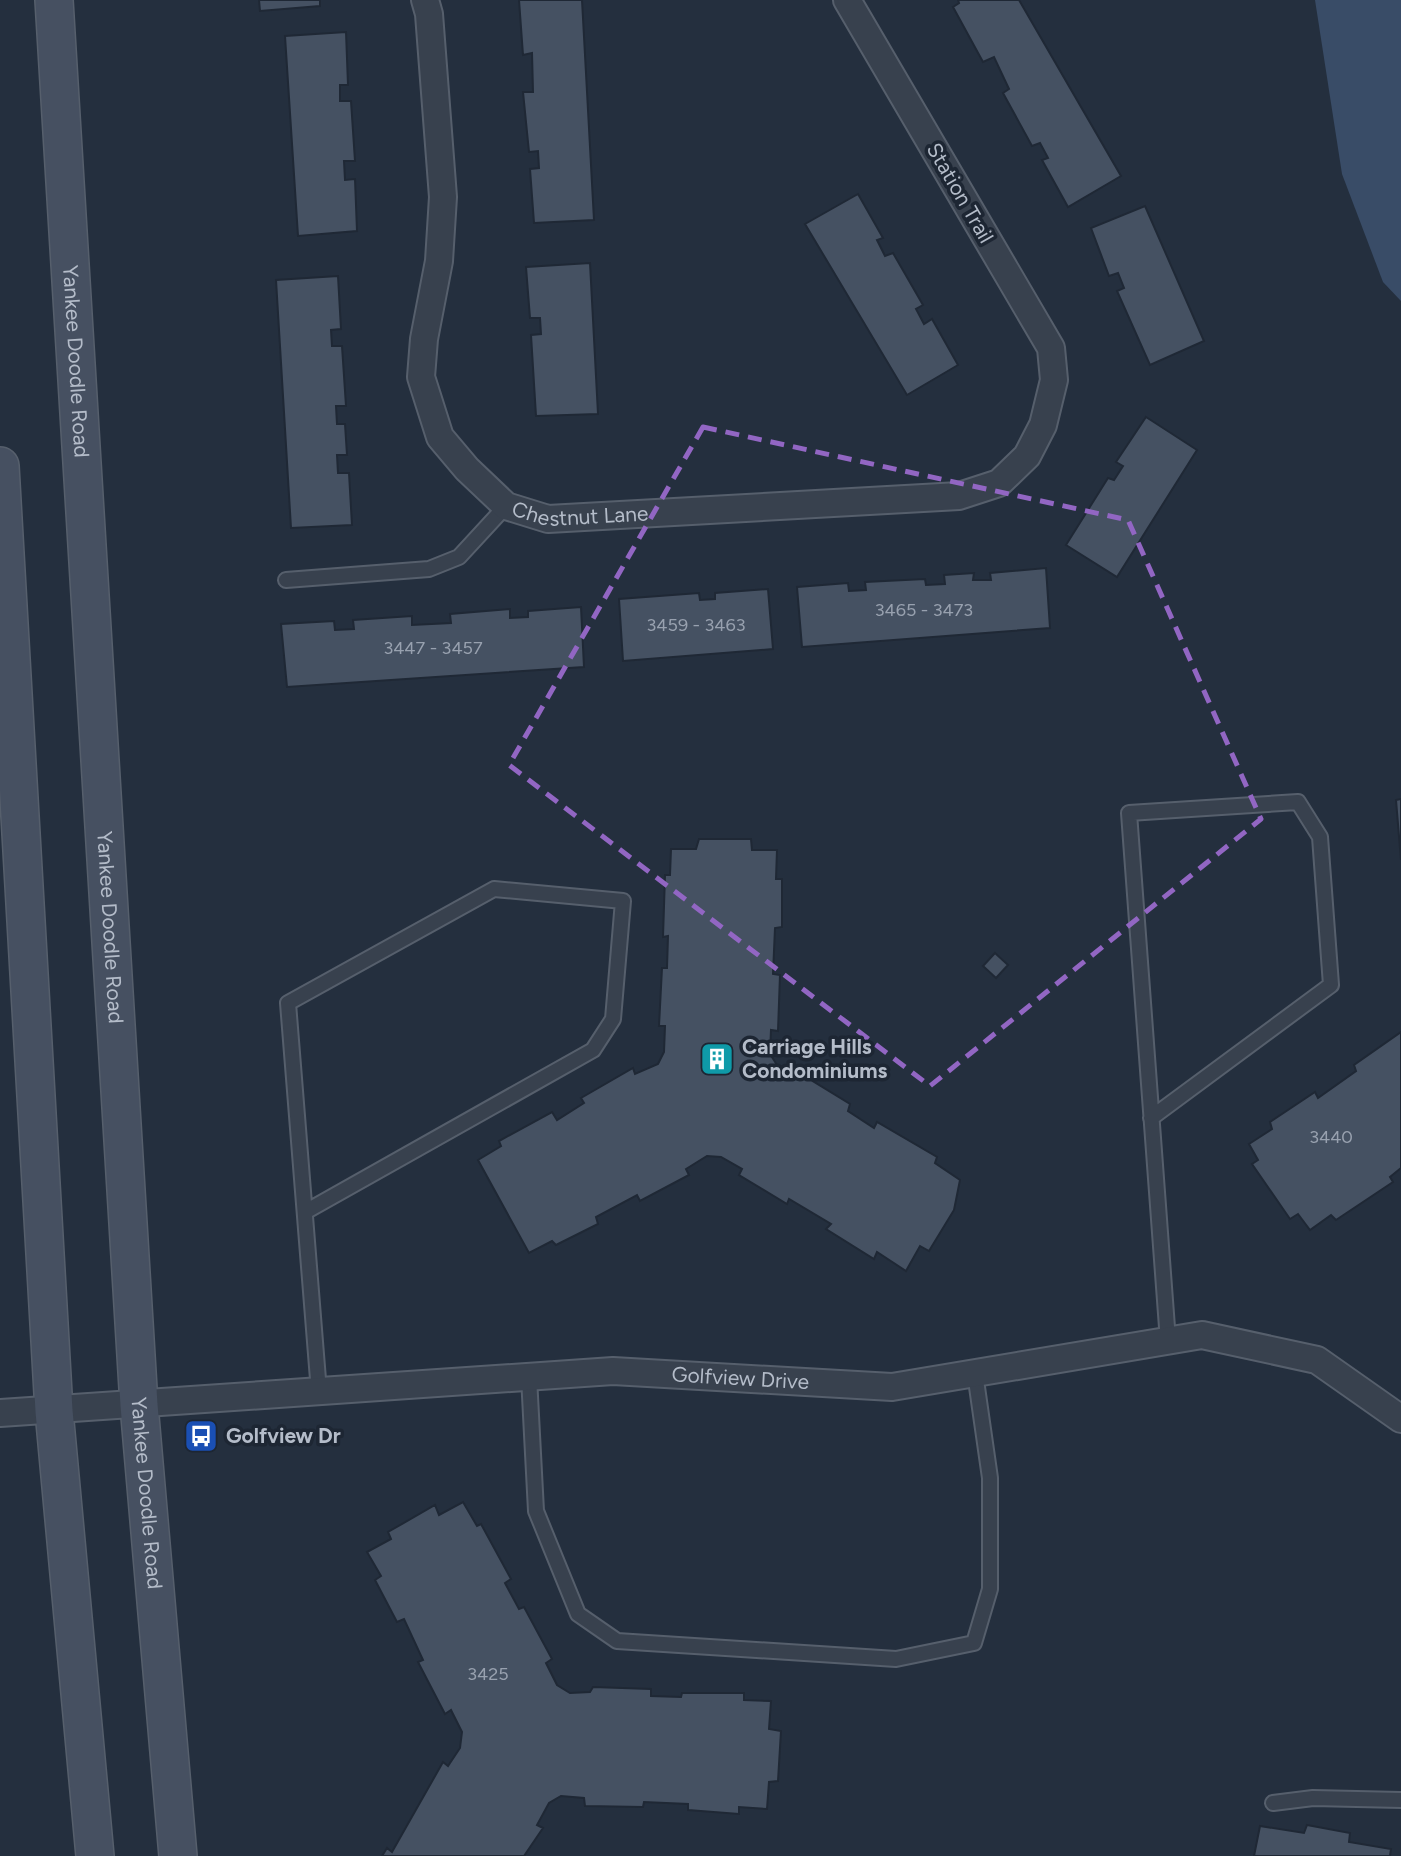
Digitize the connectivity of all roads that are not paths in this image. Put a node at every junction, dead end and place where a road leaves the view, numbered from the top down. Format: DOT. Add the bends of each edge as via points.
graph roads {
  1 [pos="54,0"];
  2 [pos="425,0"];
  3 [pos="847,0"];
  4 [pos="1051,391"];
  5 [pos="0,466"];
  6 [pos="506,506"];
  7 [pos="286,580"];
  8 [pos="1151,1118"];
  9 [pos="305,1212"];
  10 [pos="1168,1341"];
  11 [pos="975,1373"];
  12 [pos="529,1377"];
  13 [pos="319,1392"];
  14 [pos="139,1405"];
  15 [pos="54,1410"];
  16 [pos="0,1413"];
  17 [pos="1401,1419"];
  18 [pos="1401,1800"];
  19 [pos="1273,1803"];
  20 [pos="95,1856"];
  21 [pos="178,1856"];
  1 -- 14 [label="main road, Yankee Doodle Road"];
  2 -- 6 [label="street, Chestnut Lane" via="443,197 439,261 421,377 440,437"];
  3 -- 4 [label="street, Station Trail" via="1051,348"];
  4 -- 6 [label="street, Chestnut Lane" via="1043,425 1027,456 999,483 959,496 548,519"];
  5 -- 15 [label="main road"];
  6 -- 7 [label="lane" via="459,557 429,569"];
  8 -- 8 [label="lane" via="1129,813 1298,802 1320,837 1331,985"];
  8 -- 10 [label="lane"];
  9 -- 9 [label="lane" via="288,1003 494,888 623,901 613,1019 593,1050"];
  9 -- 13 [label="lane"];
  10 -- 11 [label="street, Golfview Drive"];
  10 -- 17 [label="street, Golfview Drive" via="1202,1335 1317,1360"];
  11 -- 12 [label="street, Golfview Drive" via="892,1387 613,1371"];
  11 -- 12 [label="lane" via="990,1478 990,1589 974,1643 896,1659 617,1641 578,1614 536,1511"];
  12 -- 13 [label="street, Golfview Drive"];
  13 -- 14 [label="street, Golfview Drive"];
  14 -- 15 [label="street, Golfview Drive"];
  14 -- 21 [label="main road, Yankee Doodle Road"];
  15 -- 16 [label="street, Golfview Drive"];
  15 -- 20 [label="main road"];
  18 -- 19 [label="lane" via="1314,1798"];
}
